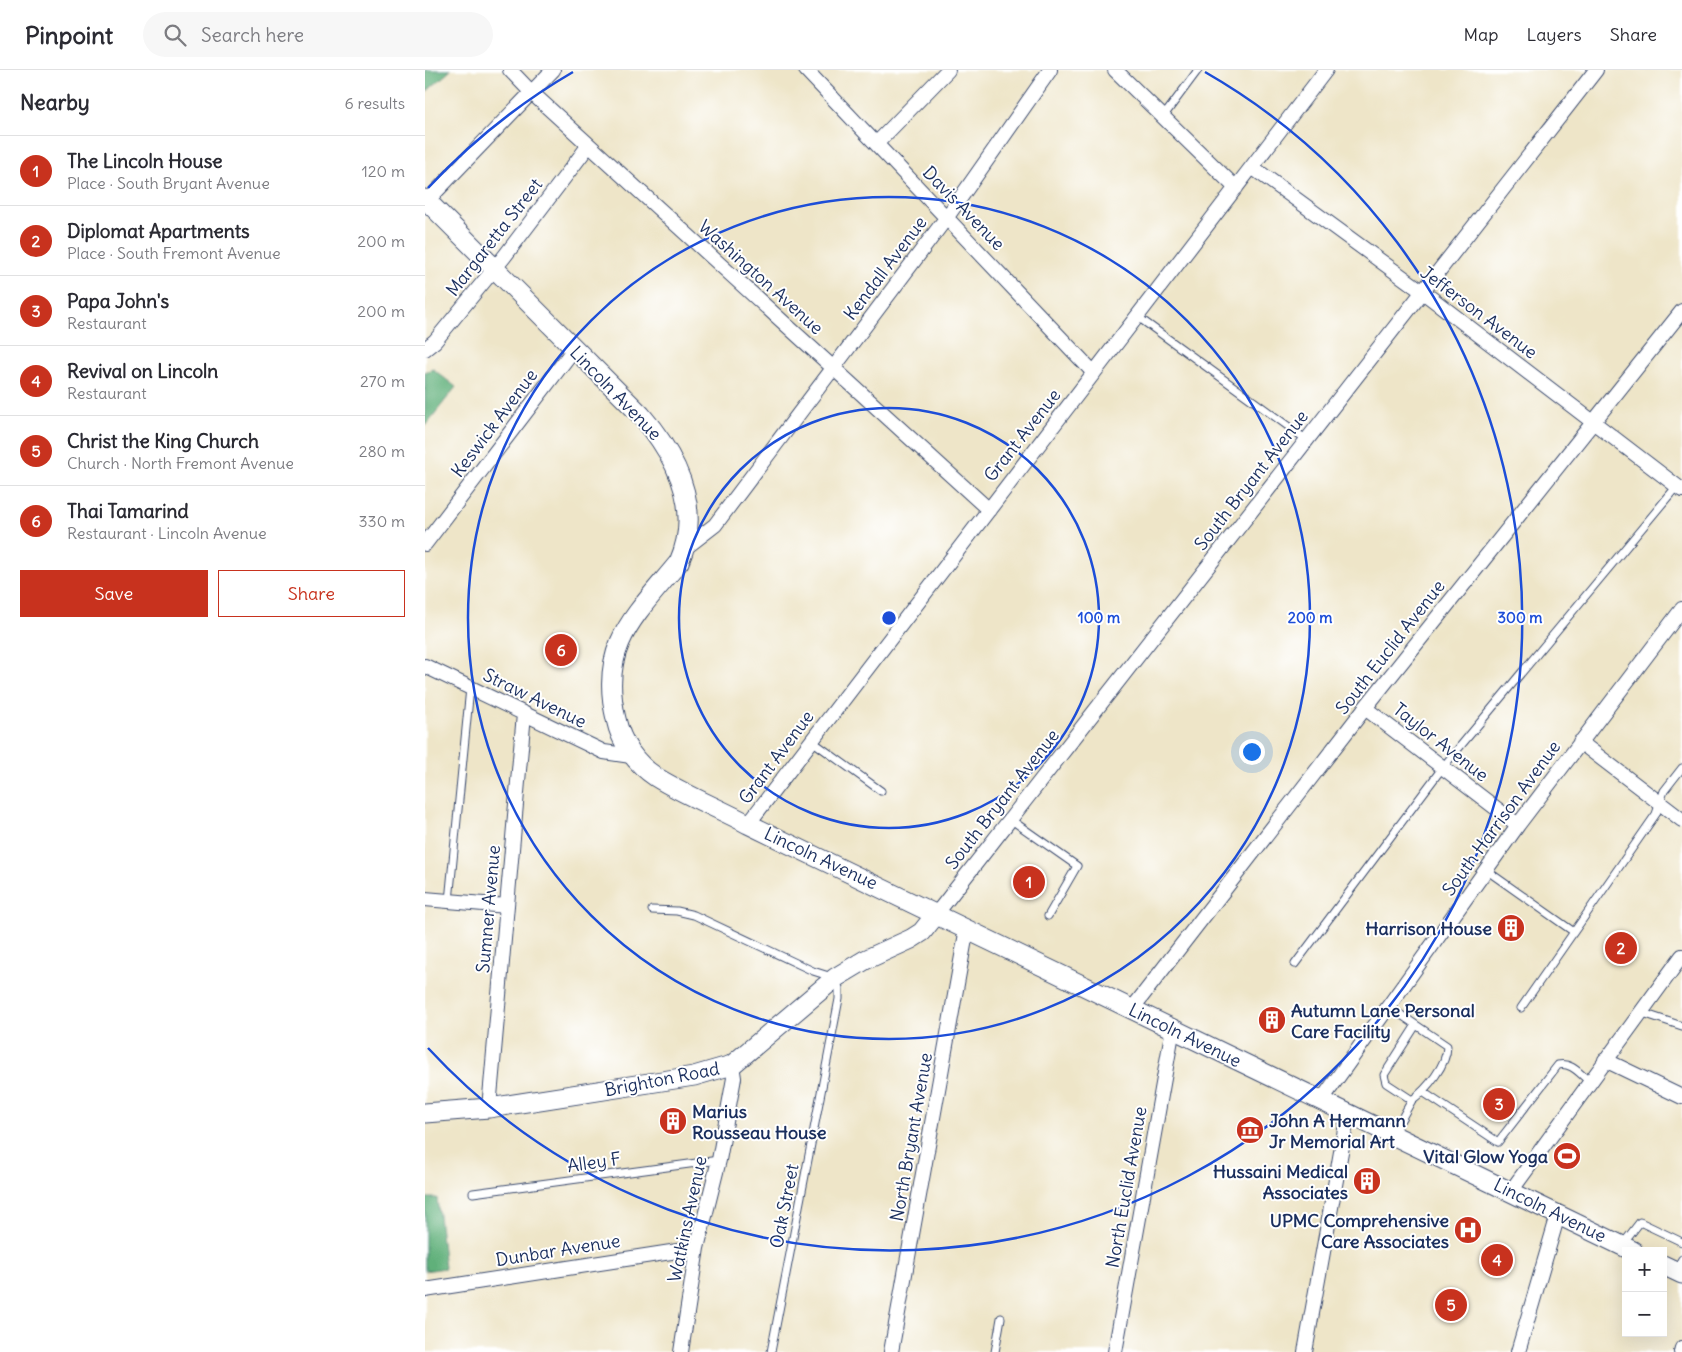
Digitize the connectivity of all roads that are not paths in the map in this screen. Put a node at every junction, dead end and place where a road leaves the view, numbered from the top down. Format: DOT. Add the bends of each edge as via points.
graph roads {
  1 [pos="510,70"];
  2 [pos="553,70"];
  3 [pos="806,70"];
  4 [pos="948,70"];
  5 [pos="1050,70"];
  6 [pos="1115,70"];
  7 [pos="1198,70"];
  8 [pos="1326,70"];
  9 [pos="1596,70"];
  10 [pos="532,93"];
  11 [pos="1163,117"];
  12 [pos="877,143"];
  13 [pos="589,145"];
  14 [pos="1252,167"];
  15 [pos="1236,188"];
  16 [pos="426,200"];
  17 [pos="947,216"];
  18 [pos="495,268"];
  19 [pos="1423,292"];
  20 [pos="1682,311"];
  21 [pos="1138,317"];
  22 [pos="425,349"];
  23 [pos="574,349"];
  24 [pos="834,368"];
  25 [pos="1094,373"];
  26 [pos="1593,422"];
  27 [pos="1307,440"];
  28 [pos="1679,488"];
  29 [pos="989,510"];
  30 [pos="425,544"];
  31 [pos="685,549"];
  32 [pos="1682,609"];
  33 [pos="425,666"];
  34 [pos="470,688"];
  35 [pos="1365,708"];
  36 [pos="524,714"];
  37 [pos="811,741"];
  38 [pos="1580,742"];
  39 [pos="631,756"];
  40 [pos="1443,768"];
  41 [pos="1682,768"];
  42 [pos="881,791"];
  43 [pos="1660,803"];
  44 [pos="1010,819"];
  45 [pos="1682,820"];
  46 [pos="748,824"];
  47 [pos="1518,825"];
  48 [pos="1486,870"];
  49 [pos="425,898"];
  50 [pos="449,901"];
  51 [pos="507,906"];
  52 [pos="652,910"];
  53 [pos="937,913"];
  54 [pos="1048,916"];
  55 [pos="967,928"];
  56 [pos="1574,932"];
  57 [pos="1682,956"];
  58 [pos="1295,964"];
  59 [pos="835,978"];
  60 [pos="1388,1006"];
  61 [pos="1521,1008"];
  62 [pos="1131,1009"];
  63 [pos="1640,1012"];
  64 [pos="1416,1025"];
  65 [pos="1682,1026"];
  66 [pos="1173,1028"];
  67 [pos="1605,1060"];
  68 [pos="732,1065"];
  69 [pos="1589,1081"];
  70 [pos="1423,1092"];
  71 [pos="1682,1097"];
  72 [pos="1412,1100"];
  73 [pos="1321,1101"];
  74 [pos="489,1108"];
  75 [pos="425,1113"];
  76 [pos="1348,1113"];
  77 [pos="1393,1134"];
  78 [pos="719,1160"];
  79 [pos="1511,1191"];
  80 [pos="473,1193"];
  81 [pos="1558,1215"];
  82 [pos="1682,1242"];
  83 [pos="1626,1247"];
  84 [pos="1628,1247"];
  85 [pos="697,1248"];
  86 [pos="425,1290"];
  87 [pos="1001,1318"];
  88 [pos="1682,1348"];
  89 [pos="681,1352"];
  90 [pos="771,1352"];
  91 [pos="891,1352"];
  92 [pos="995,1352"];
  93 [pos="1115,1352"];
  94 [pos="1305,1352"];
  95 [pos="1518,1352"];
  96 [pos="1681,1352"];
  1 -- 10 [label="street, Washington Avenue"];
  2 -- 10 [label="street"];
  3 -- 12 [label="street, Davis Avenue"];
  4 -- 12 [label="street"];
  5 -- 17 [label="street, Kendall Avenue"];
  6 -- 11 [label="street"];
  7 -- 11 [label="lane"];
  8 -- 14 [label="street, Grant Avenue"];
  9 -- 19 [label="street, South Bryant Avenue"];
  10 -- 13 [label="street, Washington Avenue"];
  10 -- 16 [label="street"];
  11 -- 15 [label="street"];
  12 -- 17 [label="street, Davis Avenue"];
  13 -- 18 [label="street, Margaretta Street"];
  13 -- 24 [label="street, Washington Avenue"];
  14 -- 15 [label="street, Grant Avenue"];
  14 -- 19 [label="street, Jefferson Avenue"];
  15 -- 21 [label="street, Grant Avenue"];
  16 -- 18 [label="street, Lincoln Avenue"];
  17 -- 24 [label="street, Kendall Avenue"];
  17 -- 25 [label="street, Davis Avenue"];
  18 -- 22 [label="street, Margaretta Street"];
  18 -- 23 [label="street, Lincoln Avenue"];
  19 -- 26 [label="street, Jefferson Avenue"];
  19 -- 27 [label="street, South Bryant Avenue"];
  20 -- 26 [label="street, South Euclid Avenue"];
  21 -- 25 [label="street, Grant Avenue"];
  21 -- 27 [label="lane"];
  23 -- 30 [label="street, Keswick Avenue"];
  23 -- 31 [label="street, Lincoln Avenue" via="641,415 671,454 685,494"];
  24 -- 29 [label="street, Washington Avenue"];
  24 -- 31 [label="street, Kendall Avenue" via="715,525"];
  25 -- 29 [label="street, Grant Avenue"];
  26 -- 28 [label="street, Jefferson Avenue"];
  26 -- 35 [label="street, South Euclid Avenue"];
  27 -- 44 [label="street, South Bryant Avenue"];
  28 -- 40 [label="lane"];
  29 -- 37 [label="street, Grant Avenue"];
  31 -- 39 [label="street, Lincoln Avenue" via="679,562 625,629 612,663 610,697 617,728"];
  32 -- 38 [label="street, South Harrison Avenue"];
  33 -- 34 [label="street, Straw Avenue"];
  34 -- 36 [label="street, Straw Avenue"];
  34 -- 50 [label="lane"];
  35 -- 40 [label="street, Taylor Avenue"];
  35 -- 62 [label="street, South Euclid Avenue"];
  36 -- 39 [label="street, Straw Avenue" via="604,752"];
  36 -- 51 [label="street, Sumner Avenue"];
  37 -- 42 [label="lane"];
  37 -- 46 [label="street, Grant Avenue"];
  38 -- 43 [label="street"];
  38 -- 47 [label="street, South Harrison Avenue"];
  39 -- 46 [label="street, Lincoln Avenue" via="655,776"];
  40 -- 47 [label="street, Taylor Avenue"];
  40 -- 58 [label="lane"];
  41 -- 43 [label="lane"];
  43 -- 45 [label="street"];
  43 -- 56 [label="lane" via="1656,814"];
  44 -- 53 [label="street, South Bryant Avenue"];
  44 -- 54 [label="lane" via="1077,866"];
  46 -- 53 [label="street, Lincoln Avenue"];
  47 -- 48 [label="street, South Harrison Avenue"];
  48 -- 56 [label="lane"];
  48 -- 60 [label="street, South Harrison Avenue"];
  49 -- 50 [label="street"];
  50 -- 51 [label="street"];
  51 -- 74 [label="street, Sumner Avenue"];
  52 -- 59 [label="lane" via="694,914 813,971"];
  53 -- 55 [label="street, Lincoln Avenue"];
  53 -- 59 [label="street, Brighton Road" via="922,932"];
  55 -- 62 [label="street, Lincoln Avenue"];
  55 -- 91 [label="street, North Bryant Avenue"];
  56 -- 61 [label="lane"];
  57 -- 63 [label="street"];
  59 -- 68 [label="street, Brighton Road"];
  59 -- 90 [label="lane, Oak Street" via="839,999"];
  60 -- 64 [label="lane"];
  60 -- 73 [label="street, South Harrison Avenue"];
  62 -- 66 [label="street, Lincoln Avenue"];
  63 -- 65 [label="lane"];
  63 -- 67 [label="street"];
  64 -- 70 [label="lane" via="1447,1046 1447,1055"];
  64 -- 72 [label="lane" via="1384,1076 1386,1083"];
  66 -- 73 [label="street, Lincoln Avenue"];
  66 -- 93 [label="street, North Euclid Avenue"];
  67 -- 69 [label="street"];
  67 -- 71 [label="street"];
  68 -- 74 [label="street, Brighton Road" via="694,1076"];
  68 -- 78 [label="street, Watkins Avenue" via="734,1078"];
  69 -- 70 [label="lane" via="1572,1066 1558,1065 1498,1142"];
  69 -- 79 [label="street"];
  70 -- 72 [label="lane"];
  72 -- 77 [label="lane"];
  73 -- 76 [label="street, Lincoln Avenue"];
  74 -- 75 [label="street, Brighton Road"];
  76 -- 77 [label="street, Lincoln Avenue"];
  76 -- 94 [label="street"];
  77 -- 79 [label="street, Lincoln Avenue"];
  78 -- 80 [label="lane, Alley F"];
  78 -- 85 [label="street, Watkins Avenue"];
  79 -- 81 [label="street, Lincoln Avenue"];
  81 -- 83 [label="street, Lincoln Avenue"];
  81 -- 95 [label="street"];
  82 -- 84 [label="lane" via="1641,1222"];
  85 -- 86 [label="street, Dunbar Avenue"];
  85 -- 89 [label="street, Watkins Avenue"];
  87 -- 92 [label="lane"];
  88 -- 96 [label="street"];
}
